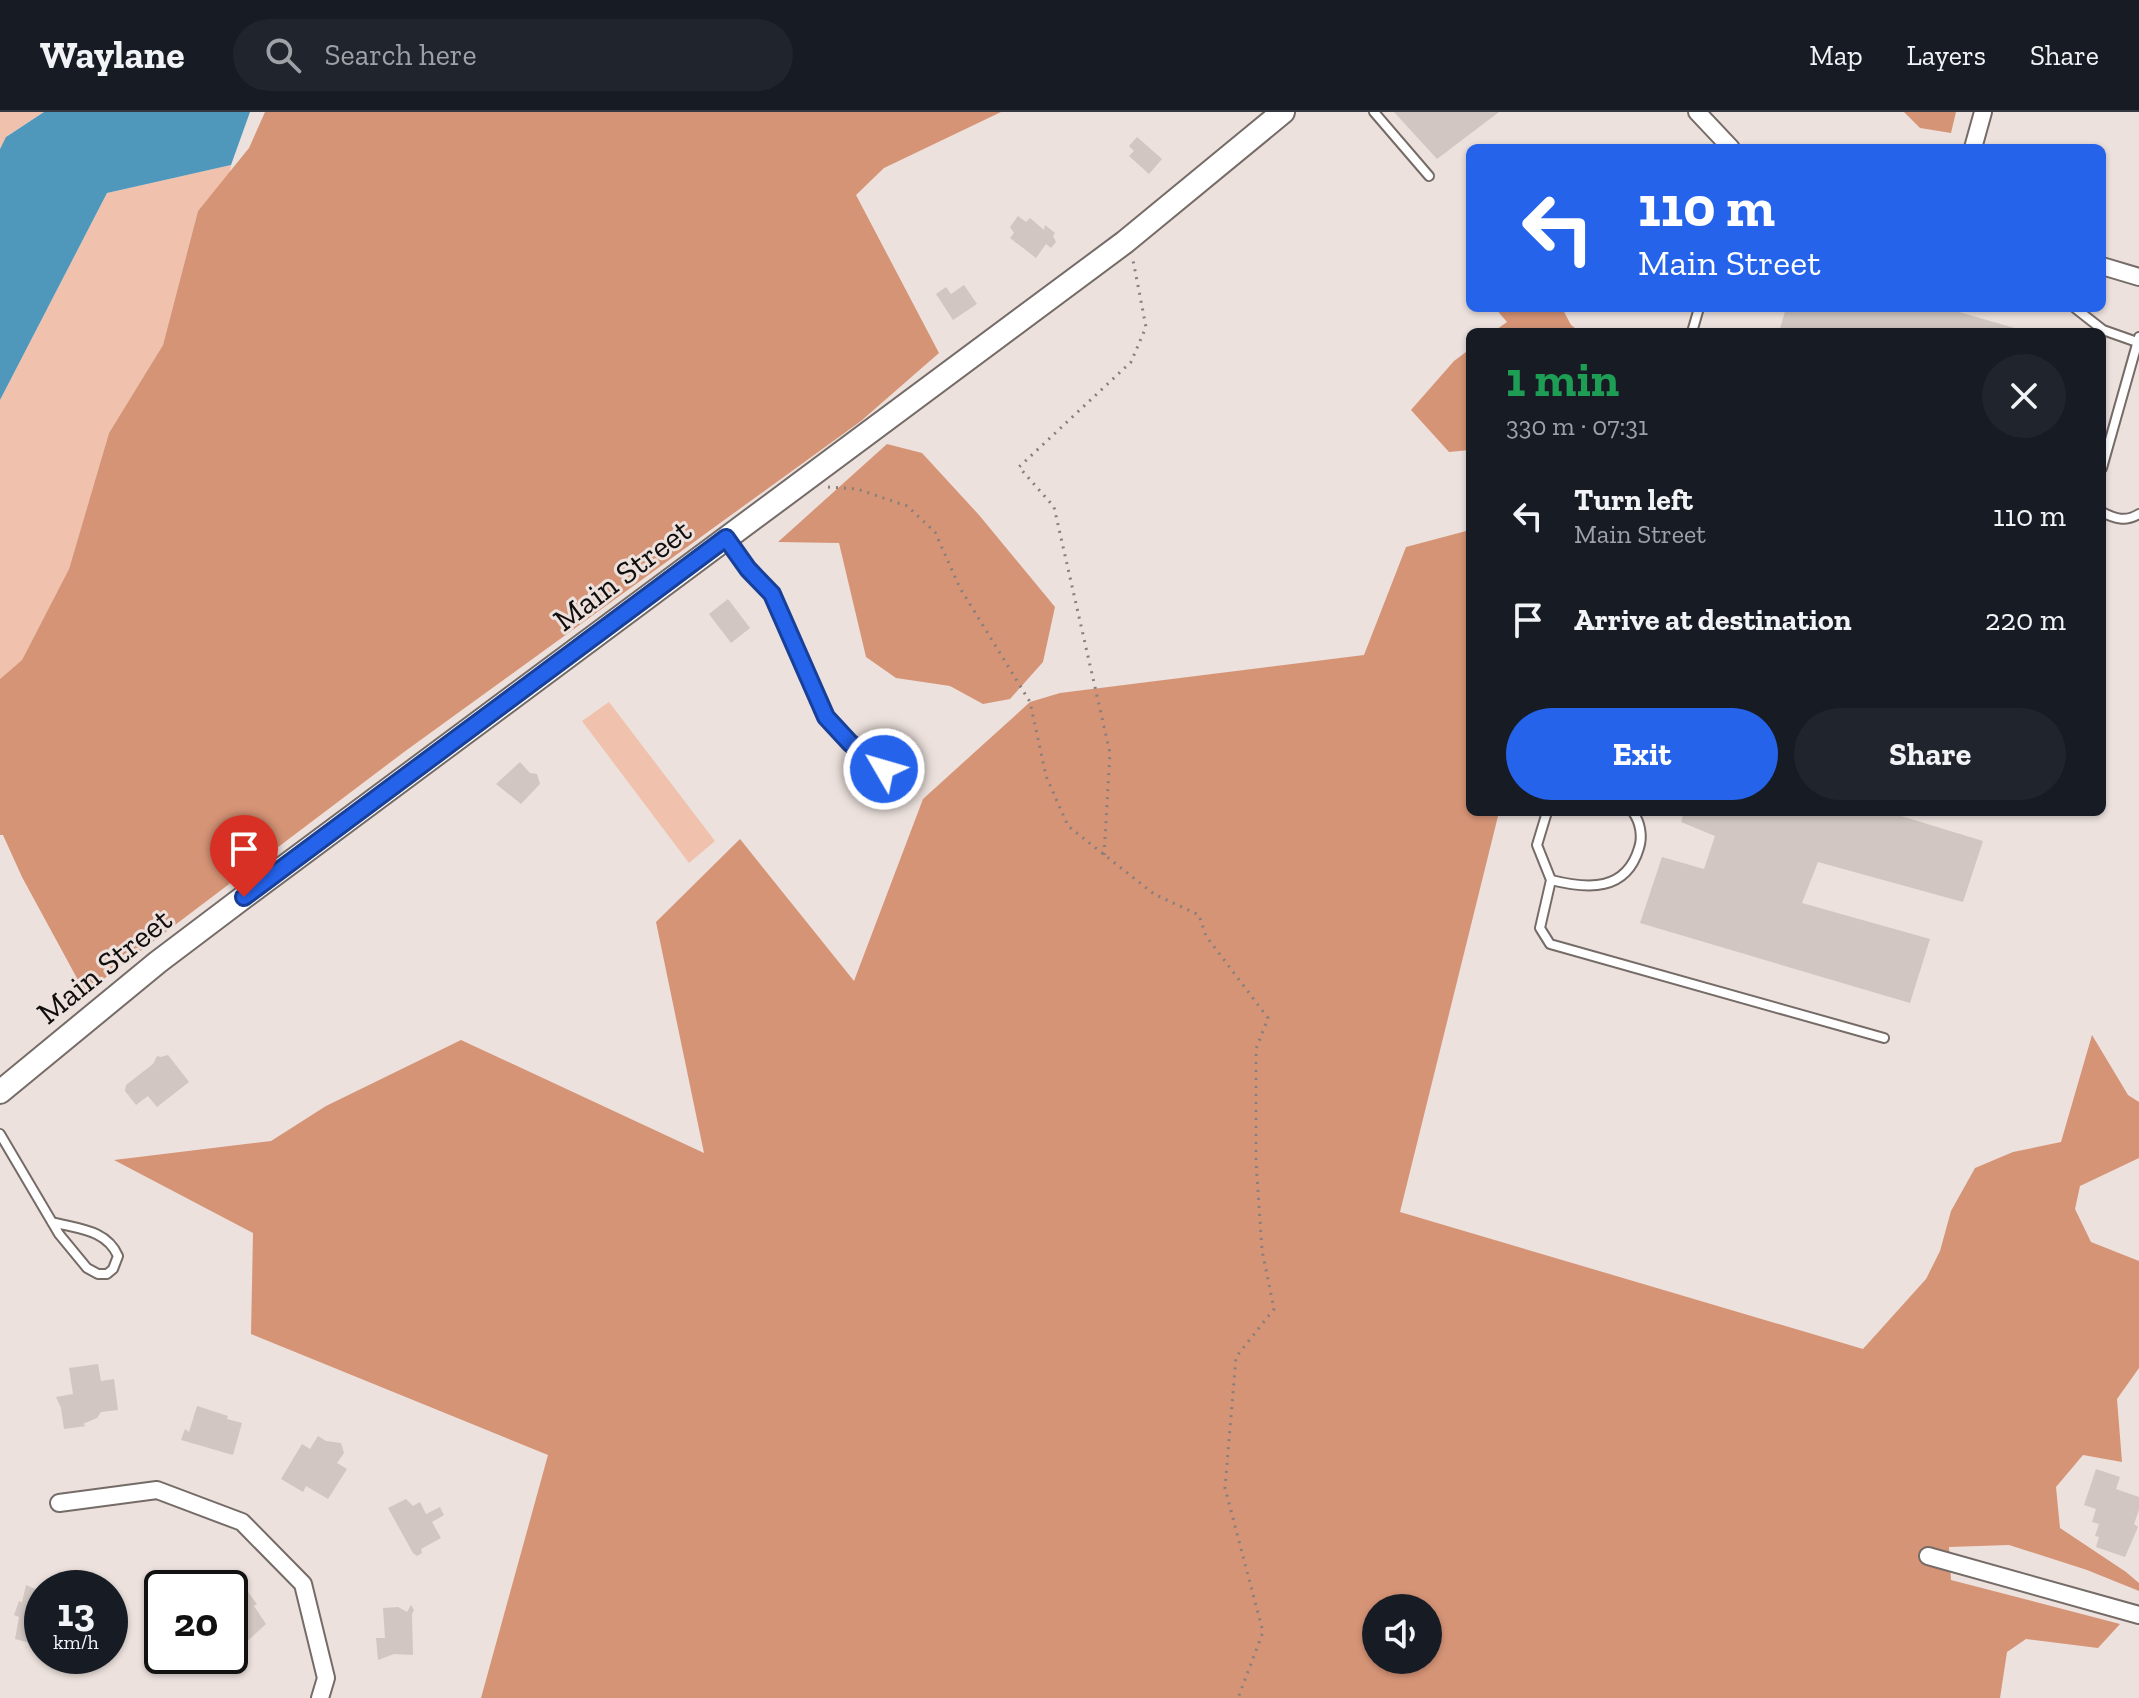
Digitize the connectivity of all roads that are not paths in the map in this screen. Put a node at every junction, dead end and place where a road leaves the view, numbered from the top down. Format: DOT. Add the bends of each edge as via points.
graph roads {
  1 [pos="1283,112"];
  2 [pos="1374,112"];
  3 [pos="1697,112"];
  4 [pos="1983,112"];
  5 [pos="1727,144"];
  6 [pos="1974,144"];
  7 [pos="1429,176"];
  8 [pos="2106,267"];
  9 [pos="2139,277"];
  10 [pos="2080,312"];
  11 [pos="2100,328"];
  12 [pos="2106,331"];
  13 [pos="2138,339"];
  14 [pos="2106,454"];
  15 [pos="2106,514"];
  16 [pos="2139,514"];
  17 [pos="726,538"];
  18 [pos="884,769"];
  19 [pos="1546,816"];
  20 [pos="1636,816"];
  21 [pos="1551,880"];
  22 [pos="1884,1038"];
  23 [pos="0,1092"];
  24 [pos="0,1134"];
  25 [pos="52,1222"];
  26 [pos="59,1503"];
  27 [pos="1928,1556"];
  28 [pos="2139,1615"];
  29 [pos="320,1698"];
  1 -- 17 [label="main road, Main Street" via="1125,242"];
  2 -- 7 [label="lane"];
  3 -- 5 [label="street"];
  4 -- 6 [label="street"];
  8 -- 9 [label="street"];
  10 -- 11 [label="lane"];
  12 -- 13 [label="lane"];
  13 -- 14 [label="lane"];
  15 -- 16 [label="lane" via="2122,519"];
  17 -- 18 [label="lane" via="772,594 826,717"];
  17 -- 23 [label="main road, Main Street" via="171,953"];
  19 -- 21 [label="lane" via="1537,845"];
  20 -- 21 [label="lane" via="1641,841 1634,865 1617,880 1572,885"];
  21 -- 22 [label="lane" via="1540,928 1550,944"];
  24 -- 25 [label="lane"];
  25 -- 25 [label="lane" via="87,1268 98,1274 113,1269 118,1256 112,1243"];
  26 -- 29 [label="street" via="157,1490 242,1522 303,1584 326,1678"];
  27 -- 28 [label="street"];
}
